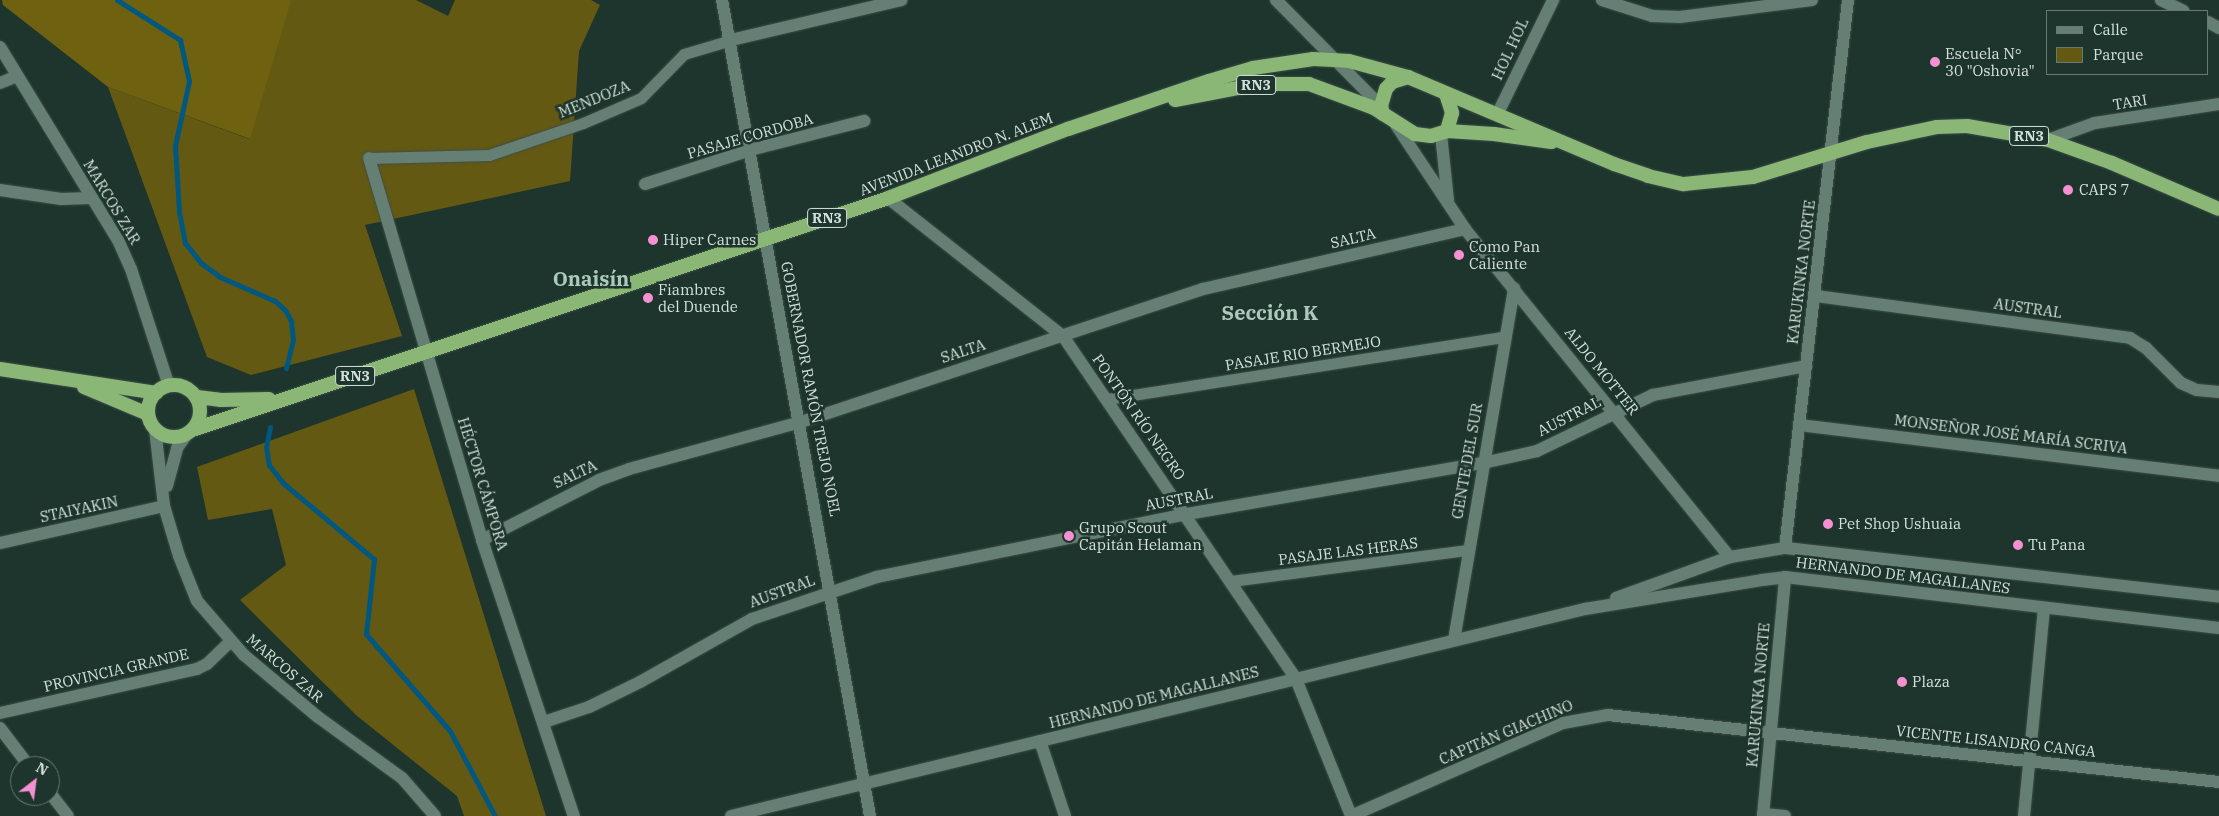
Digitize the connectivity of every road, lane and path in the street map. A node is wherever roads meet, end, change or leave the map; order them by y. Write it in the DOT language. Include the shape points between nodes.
graph roads {
  1 [pos="722,0"];
  2 [pos="901,0"];
  3 [pos="1276,0"];
  4 [pos="1553,0"];
  5 [pos="1602,0"];
  6 [pos="1812,0"];
  7 [pos="1848,0"];
  8 [pos="2161,0"];
  9 [pos="2182,10"];
  10 [pos="731,40"];
  11 [pos="0,47"];
  12 [pos="1336,59"];
  13 [pos="17,76"];
  14 [pos="1408,77"];
  15 [pos="0,83"];
  16 [pos="1446,94"];
  17 [pos="2219,104"];
  18 [pos="1125,110"];
  19 [pos="1382,110"];
  20 [pos="1498,112"];
  21 [pos="864,120"];
  22 [pos="1396,125"];
  23 [pos="1444,132"];
  24 [pos="2048,140"];
  25 [pos="1575,147"];
  26 [pos="750,150"];
  27 [pos="1831,155"];
  28 [pos="370,158"];
  29 [pos="646,184"];
  30 [pos="0,190"];
  31 [pos="91,198"];
  32 [pos="888,198"];
  33 [pos="1449,206"];
  34 [pos="2219,208"];
  35 [pos="1465,229"];
  36 [pos="766,238"];
  37 [pos="1514,288"];
  38 [pos="1816,296"];
  39 [pos="1062,336"];
  40 [pos="1504,337"];
  41 [pos="425,354"];
  42 [pos="1806,366"];
  43 [pos="0,369"];
  44 [pos="66,381"];
  45 [pos="169,386"];
  46 [pos="2219,392"];
  47 [pos="156,393"];
  48 [pos="197,397"];
  49 [pos="285,398"];
  50 [pos="1107,399"];
  51 [pos="1614,411"];
  52 [pos="148,414"];
  53 [pos="801,422"];
  54 [pos="1799,425"];
  55 [pos="155,429"];
  56 [pos="191,431"];
  57 [pos="1483,463"];
  58 [pos="2219,476"];
  59 [pos="164,506"];
  60 [pos="1187,514"];
  61 [pos="482,540"];
  62 [pos="0,542"];
  63 [pos="1785,548"];
  64 [pos="1468,550"];
  65 [pos="1730,557"];
  66 [pos="1785,578"];
  67 [pos="1231,581"];
  68 [pos="831,590"];
  69 [pos="2219,597"];
  70 [pos="2044,608"];
  71 [pos="1585,609"];
  72 [pos="2219,628"];
  73 [pos="1454,640"];
  74 [pos="230,642"];
  75 [pos="1296,679"];
  76 [pos="0,713"];
  77 [pos="544,722"];
  78 [pos="0,728"];
  79 [pos="1770,733"];
  80 [pos="1040,741"];
  81 [pos="21,756"];
  82 [pos="2030,761"];
  83 [pos="2219,782"];
  84 [pos="863,784"];
  85 [pos="60,806"];
  86 [pos="1763,815"];
  87 [pos="68,816"];
  88 [pos="435,816"];
  89 [pos="574,816"];
  90 [pos="731,816"];
  91 [pos="870,816"];
  92 [pos="1066,816"];
  93 [pos="1351,816"];
  94 [pos="1785,816"];
  95 [pos="2024,816"];
  1 -- 10 [label="street, GOBERNADOR RAMÓN TREJO NOEL"];
  2 -- 10 [label="street, MENDOZA"];
  3 -- 12 [label="street"];
  4 -- 20 [label="street, HOL HOL"];
  5 -- 6 [label="street" via="1652,16 1680,17"];
  7 -- 27 [label="street, KARUKINKA NORTE"];
  8 -- 9 [label="street"];
  10 -- 26 [label="street, GOBERNADOR RAMÓN TREJO NOEL"];
  10 -- 28 [label="street, MENDOZA" via="684,54 641,98 583,123 489,155"];
  11 -- 13 [label="street, MARCOS ZAR"];
  12 -- 14 [label="highway, AVENIDA LEANDRO N. ALEM / RN3"];
  12 -- 18 [label="highway, AVENIDA LEANDRO N. ALEM / RN3" via="1253,68"];
  12 -- 19 [label="street"];
  13 -- 15 [label="street"];
  13 -- 31 [label="street, MARCOS ZAR"];
  14 -- 16 [label="highway, AVENIDA LEANDRO N. ALEM / RN3"];
  14 -- 19 [label="highway" via="1392,82 1382,97"];
  16 -- 20 [label="highway, AVENIDA LEANDRO N. ALEM / RN3"];
  16 -- 23 [label="highway" via="1452,113"];
  17 -- 24 [label="street, TARI" via="2095,123"];
  18 -- 19 [label="highway, AVENIDA LEANDRO N. ALEM / RN3" via="1283,83 1308,84"];
  18 -- 32 [label="highway, AVENIDA LEANDRO N. ALEM / RN3"];
  19 -- 22 [label="highway, AVENIDA LEANDRO N. ALEM / RN3"];
  20 -- 25 [label="highway, AVENIDA LEANDRO N. ALEM / RN3"];
  21 -- 26 [label="street, PASAJE CORDOBA"];
  22 -- 23 [label="highway, AVENIDA LEANDRO N. ALEM / RN3" via="1423,136"];
  22 -- 33 [label="street, ALDO MOTTER"];
  23 -- 25 [label="highway, AVENIDA LEANDRO N. ALEM / RN3" via="1526,137"];
  23 -- 33 [label="street, ALDO MOTTER"];
  24 -- 27 [label="highway, AVENIDA LEANDRO N. ALEM / RN3" via="1967,126 1937,127 1867,142"];
  24 -- 34 [label="highway, AVENIDA LEANDRO N. ALEM / RN3"];
  25 -- 27 [label="highway, AVENIDA LEANDRO N. ALEM / RN3" via="1648,176 1684,184 1754,177"];
  26 -- 29 [label="street, PASAJE CORDOBA"];
  26 -- 36 [label="street, GOBERNADOR RAMÓN TREJO NOEL"];
  27 -- 38 [label="street, KARUKINKA NORTE"];
  28 -- 41 [label="street, HÉCTOR CÁMPORA"];
  30 -- 31 [label="street" via="61,199"];
  31 -- 45 [label="street, MARCOS ZAR" via="131,269"];
  32 -- 36 [label="highway, AVENIDA LEANDRO N. ALEM / RN3"];
  32 -- 39 [label="street, PONTÓN RÍO NEGRO"];
  33 -- 35 [label="street, ALDO MOTTER"];
  35 -- 37 [label="street, ALDO MOTTER"];
  35 -- 39 [label="street, SALTA" via="1203,289"];
  36 -- 41 [label="highway, AVENIDA LEANDRO N. ALEM / RN3"];
  36 -- 53 [label="street, GOBERNADOR RAMÓN TREJO NOEL"];
  37 -- 40 [label="street, GENTE DEL SUR"];
  37 -- 51 [label="street, ALDO MOTTER"];
  38 -- 42 [label="street, KARUKINKA NORTE"];
  38 -- 46 [label="street, AUSTRAL" via="2130,338 2146,348 2181,383 2197,390"];
  39 -- 50 [label="street, PONTÓN RÍO NEGRO"];
  39 -- 53 [label="street, SALTA"];
  40 -- 50 [label="street, PASAJE RIO BERMEJO"];
  40 -- 57 [label="street, GENTE DEL SUR"];
  41 -- 49 [label="highway, AVENIDA LEANDRO N. ALEM / RN3"];
  41 -- 61 [label="street, HÉCTOR CÁMPORA"];
  42 -- 51 [label="street, AUSTRAL" via="1653,394"];
  42 -- 54 [label="street, KARUKINKA NORTE"];
  43 -- 44 [label="highway"];
  44 -- 47 [label="highway" via="112,384"];
  44 -- 52 [label="highway"];
  45 -- 47 [label="highway"];
  45 -- 48 [label="highway, AVENIDA LEANDRO N. ALEM / RN3" via="184,387"];
  47 -- 52 [label="highway"];
  48 -- 49 [label="highway, AVENIDA LEANDRO N. ALEM / RN3" via="220,400"];
  48 -- 56 [label="highway" via="201,413"];
  49 -- 56 [label="highway, AVENIDA LEANDRO N. ALEM / RN3"];
  50 -- 60 [label="street, PONTÓN RÍO NEGRO"];
  51 -- 57 [label="street, AUSTRAL" via="1537,450"];
  51 -- 65 [label="street, ALDO MOTTER"];
  52 -- 55 [label="highway"];
  53 -- 61 [label="street, SALTA" via="600,480"];
  53 -- 68 [label="street, GOBERNADOR RAMÓN TREJO NOEL"];
  54 -- 58 [label="street, MONSEÑOR JOSÉ MARÍA SCRIVA"];
  54 -- 63 [label="street, KARUKINKA NORTE"];
  55 -- 56 [label="highway, AVENIDA LEANDRO N. ALEM / RN3" via="167,436"];
  55 -- 59 [label="street, MARCOS ZAR"];
  56 -- 59 [label="street, MARCOS ZAR" via="177,448 169,468"];
  57 -- 60 [label="street, AUSTRAL"];
  57 -- 64 [label="street, GENTE DEL SUR"];
  59 -- 62 [label="street, STAIYAKIN"];
  59 -- 74 [label="street, MARCOS ZAR" via="197,601"];
  60 -- 67 [label="street, PONTÓN RÍO NEGRO"];
  60 -- 68 [label="street, AUSTRAL" via="877,577"];
  61 -- 77 [label="street, HÉCTOR CÁMPORA"];
  63 -- 65 [label="street, HERNANDO DE MAGALLANES"];
  63 -- 69 [label="street, HERNANDO DE MAGALLANES"];
  64 -- 67 [label="street, PASAJE LAS HERAS"];
  64 -- 73 [label="street, GENTE DEL SUR"];
  65 -- 71 [label="street, HERNANDO DE MAGALLANES"];
  66 -- 70 [label="street, HERNANDO DE MAGALLANES"];
  66 -- 71 [label="street, HERNANDO DE MAGALLANES"];
  66 -- 79 [label="street, KARUKINKA NORTE"];
  67 -- 75 [label="street, PONTÓN RÍO NEGRO"];
  68 -- 77 [label="street, AUSTRAL" via="752,619 640,682 589,707"];
  68 -- 84 [label="street, GOBERNADOR RAMÓN TREJO NOEL"];
  70 -- 72 [label="street, HERNANDO DE MAGALLANES"];
  70 -- 82 [label="street"];
  71 -- 73 [label="street, HERNANDO DE MAGALLANES"];
  73 -- 75 [label="street, HERNANDO DE MAGALLANES"];
  74 -- 76 [label="street, PROVINCIA GRANDE" via="197,669"];
  74 -- 88 [label="street, MARCOS ZAR" via="318,717 402,778"];
  75 -- 80 [label="street, HERNANDO DE MAGALLANES"];
  75 -- 93 [label="street, PONTÓN RÍO NEGRO"];
  77 -- 89 [label="street, HÉCTOR CÁMPORA"];
  78 -- 81 [label="street"];
  79 -- 82 [label="street, VICENTE LISANDRO CANGA"];
  79 -- 86 [label="street, KARUKINKA NORTE"];
  79 -- 93 [label="street, CAPITÁN GIACHINO" via="1608,715 1584,717"];
  80 -- 84 [label="street, HERNANDO DE MAGALLANES"];
  80 -- 92 [label="street"];
  82 -- 83 [label="street, VICENTE LISANDRO CANGA"];
  82 -- 95 [label="street"];
  84 -- 90 [label="street, HERNANDO DE MAGALLANES"];
  84 -- 91 [label="street, GOBERNADOR RAMÓN TREJO NOEL"];
  85 -- 87 [label="street"];
  86 -- 94 [label="street"];
}
